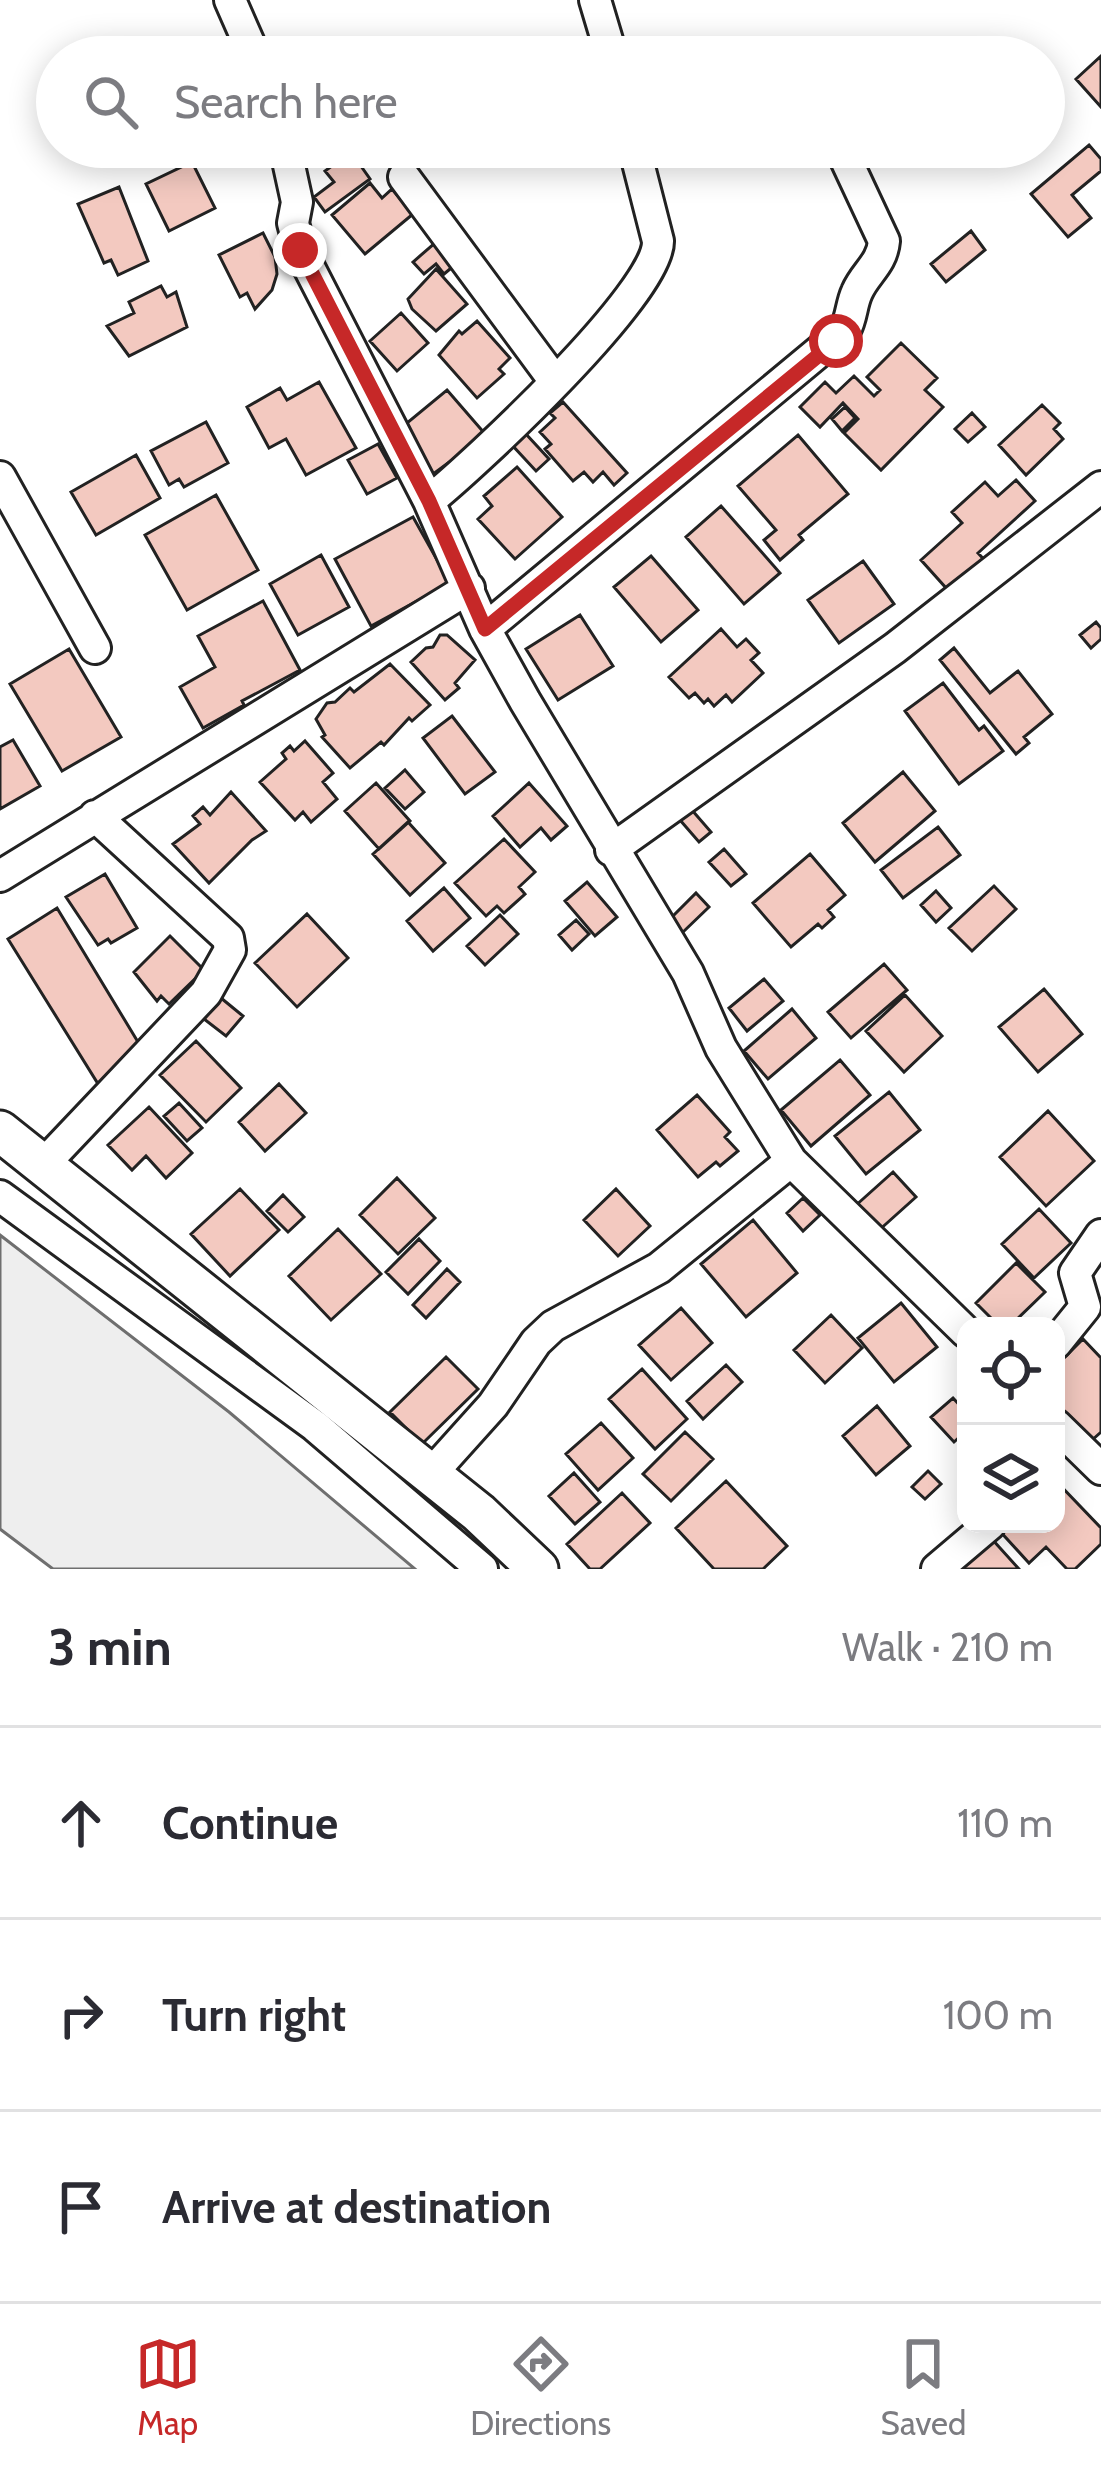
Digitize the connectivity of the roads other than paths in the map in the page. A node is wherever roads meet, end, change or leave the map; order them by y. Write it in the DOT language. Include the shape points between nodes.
graph roads {
  1 [pos="230,0"];
  2 [pos="596,0"];
  3 [pos="246,36"];
  4 [pos="605,36"];
  5 [pos="290,168"];
  6 [pos="639,168"];
  7 [pos="850,168"];
  8 [pos="404,177"];
  9 [pos="554,380"];
  10 [pos="0,477"];
  11 [pos="1101,487"];
  12 [pos="429,501"];
  13 [pos="469,588"];
  14 [pos="485,629"];
  15 [pos="95,648"];
  16 [pos="95,816"];
  17 [pos="611,850"];
  18 [pos="0,876"];
  19 [pos="0,1131"];
  20 [pos="791,1161"];
  21 [pos="44,1165"];
  22 [pos="0,1196"];
  23 [pos="1101,1235"];
  24 [pos="957,1323"];
  25 [pos="1065,1332"];
  26 [pos="430,1474"];
  27 [pos="979,1533"];
  28 [pos="482,1569"];
  29 [pos="538,1569"];
  30 [pos="937,1569"];
  1 -- 3 [label="street"];
  2 -- 4 [label="street"];
  5 -- 12 [label="street" via="300,250"];
  6 -- 9 [label="street" via="658,253 622,310"];
  7 -- 14 [label="street" via="884,242 845,330"];
  8 -- 9 [label="street"];
  9 -- 12 [label="street"];
  10 -- 15 [label="street"];
  11 -- 17 [label="street" via="895,648"];
  12 -- 13 [label="street"];
  13 -- 14 [label="street"];
  13 -- 16 [label="street"];
  14 -- 17 [label="street"];
  16 -- 18 [label="street"];
  16 -- 21 [label="street" via="228,938 230,950 206,993"];
  17 -- 20 [label="street"];
  19 -- 21 [label="main road"];
  20 -- 24 [label="street"];
  20 -- 26 [label="street" via="659,1268 553,1326"];
  21 -- 26 [label="main road"];
  22 -- 28 [label="street" via="315,1426"];
  23 -- 25 [label="street" via="1075,1273 1085,1307"];
  26 -- 29 [label="main road"];
  27 -- 30 [label="street"];
}
